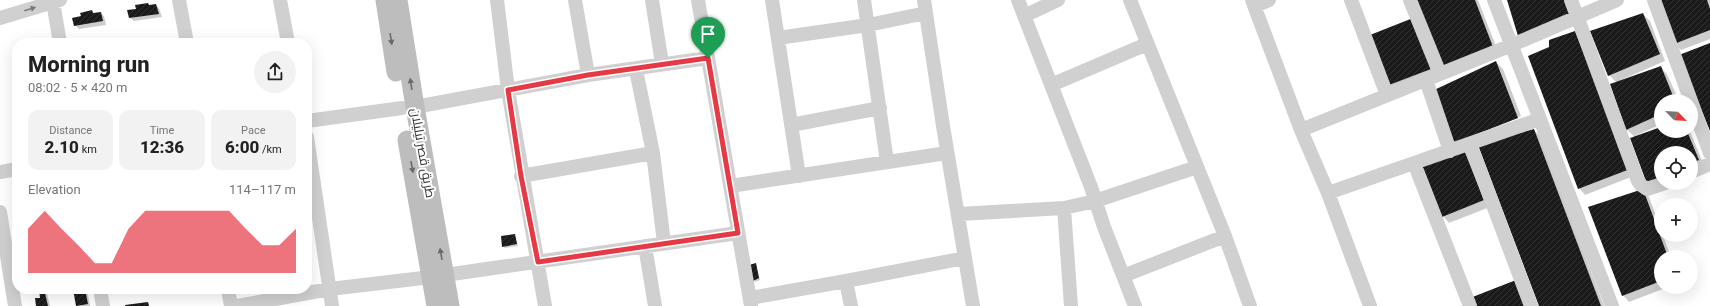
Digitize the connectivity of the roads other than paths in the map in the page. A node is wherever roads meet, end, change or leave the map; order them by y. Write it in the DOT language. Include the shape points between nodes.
graph roads {
  1 [pos="179,0"];
  2 [pos="280,0"];
  3 [pos="385,0"];
  4 [pos="398,0"];
  5 [pos="497,0"];
  6 [pos="575,0"];
  7 [pos="652,0"];
  8 [pos="698,0"];
  9 [pos="772,0"];
  10 [pos="864,0"];
  11 [pos="1018,0"];
  12 [pos="1058,0"];
  13 [pos="1130,0"];
  14 [pos="1269,0"];
  15 [pos="1351,0"];
  16 [pos="1410,0"];
  17 [pos="1494,0"];
  18 [pos="1571,0"];
  19 [pos="1616,0"];
  20 [pos="1654,0"];
  21 [pos="56,1"];
  22 [pos="1254,3"];
  23 [pos="925,7"];
  24 [pos="1024,16"];
  25 [pos="1578,17"];
  26 [pos="0,18"];
  27 [pos="868,25"];
  28 [pos="60,38"];
  29 [pos="186,38"];
  30 [pos="287,38"];
  31 [pos="778,38"];
  32 [pos="1147,44"];
  33 [pos="1512,45"];
  34 [pos="708,58"];
  35 [pos="662,64"];
  36 [pos="636,70"];
  37 [pos="1440,74"];
  38 [pos="588,75"];
  39 [pos="1426,80"];
  40 [pos="1051,85"];
  41 [pos="508,90"];
  42 [pos="1688,94"];
  43 [pos="1387,95"];
  44 [pos="408,108"];
  45 [pos="880,108"];
  46 [pos="1540,119"];
  47 [pos="1698,120"];
  48 [pos="312,121"];
  49 [pos="791,125"];
  50 [pos="1301,130"];
  51 [pos="1470,144"];
  52 [pos="1450,151"];
  53 [pos="653,153"];
  54 [pos="947,153"];
  55 [pos="1710,153"];
  56 [pos="887,162"];
  57 [pos="1414,163"];
  58 [pos="1710,164"];
  59 [pos="1197,167"];
  60 [pos="12,169"];
  61 [pos="1698,169"];
  62 [pos="312,171"];
  63 [pos="0,172"];
  64 [pos="521,176"];
  65 [pos="800,176"];
  66 [pos="730,186"];
  67 [pos="1654,187"];
  68 [pos="1328,193"];
  69 [pos="1095,201"];
  70 [pos="1064,208"];
  71 [pos="0,212"];
  72 [pos="959,214"];
  73 [pos="738,233"];
  74 [pos="1225,236"];
  75 [pos="664,243"];
  76 [pos="646,246"];
  77 [pos="965,258"];
  78 [pos="538,262"];
  79 [pos="438,276"];
  80 [pos="1123,276"];
  81 [pos="846,281"];
  82 [pos="12,282"];
  83 [pos="330,289"];
  84 [pos="312,292"];
  85 [pos="14,294"];
  86 [pos="101,294"];
  87 [pos="229,294"];
  88 [pos="303,294"];
  89 [pos="751,302"];
  90 [pos="16,306"];
  91 [pos="103,306"];
  92 [pos="231,306"];
  93 [pos="237,306"];
  94 [pos="332,306"];
  95 [pos="436,306"];
  96 [pos="450,306"];
  97 [pos="545,306"];
  98 [pos="655,306"];
  99 [pos="851,306"];
  100 [pos="973,306"];
  101 [pos="1071,306"];
  102 [pos="1135,306"];
  103 [pos="1250,306"];
  104 [pos="1370,306"];
  105 [pos="1470,306"];
  106 [pos="1531,306"];
  107 [pos="1612,306"];
  1 -- 29 [label="street"];
  2 -- 30 [label="street"];
  3 -- 44 [label="main road, طريق قصر تيليلان, one-way"];
  44 -- 4 [label="main road, طريق قصر تيليلان, one-way"];
  5 -- 41 [label="street"];
  6 -- 38 [label="street"];
  7 -- 35 [label="street"];
  8 -- 34 [label="street"];
  9 -- 31 [label="street"];
  10 -- 27 [label="street"];
  11 -- 24 [label="street"];
  12 -- 24 [label="street"];
  13 -- 32 [label="street"];
  14 -- 22 [label="street"];
  15 -- 43 [label="street"];
  16 -- 37 [label="street"];
  17 -- 33 [label="street"];
  18 -- 25 [label="street"];
  19 -- 25 [label="street"];
  20 -- 42 [label="street"];
  26 -- 21 [label="street, one-way"];
  21 -- 28 [label="street"];
  22 -- 50 [label="street"];
  23 -- 27 [label="street"];
  23 -- 54 [label="street"];
  24 -- 40 [label="street"];
  25 -- 33 [label="street"];
  25 -- 67 [label="street" via="1638,181 1647,189"];
  27 -- 31 [label="street"];
  27 -- 45 [label="street"];
  31 -- 49 [label="street"];
  32 -- 40 [label="street"];
  32 -- 59 [label="street"];
  33 -- 37 [label="street"];
  33 -- 46 [label="street"];
  34 -- 35 [label="street"];
  34 -- 66 [label="street"];
  35 -- 36 [label="street"];
  36 -- 38 [label="street"];
  36 -- 53 [label="street"];
  37 -- 39 [label="street"];
  38 -- 41 [label="street"];
  39 -- 43 [label="street"];
  39 -- 52 [label="street"];
  40 -- 69 [label="street"];
  41 -- 44 [label="street"];
  41 -- 64 [label="street"];
  43 -- 50 [label="street"];
  44 -- 48 [label="street"];
  44 -- 79 [label="main road, طريق قصر تيليلان"];
  45 -- 49 [label="street"];
  45 -- 56 [label="street"];
  46 -- 51 [label="street"];
  46 -- 107 [label="street"];
  47 -- 55 [label="street"];
  49 -- 65 [label="street"];
  50 -- 68 [label="street"];
  51 -- 52 [label="street"];
  51 -- 106 [label="street"];
  52 -- 57 [label="street"];
  53 -- 64 [label="street"];
  53 -- 75 [label="street"];
  54 -- 56 [label="street"];
  54 -- 72 [label="street"];
  56 -- 65 [label="street"];
  57 -- 68 [label="street"];
  57 -- 105 [label="street"];
  58 -- 61 [label="street"];
  59 -- 69 [label="street"];
  59 -- 74 [label="street"];
  60 -- 63 [label="street"];
  62 -- 83 [label="street"];
  64 -- 78 [label="street"];
  65 -- 66 [label="street"];
  66 -- 73 [label="street"];
  68 -- 104 [label="street"];
  69 -- 70 [label="street"];
  69 -- 80 [label="street"];
  70 -- 72 [label="street"];
  70 -- 101 [label="street"];
  71 -- 82 [label="street"];
  72 -- 77 [label="street"];
  73 -- 75 [label="street"];
  73 -- 89 [label="street"];
  74 -- 80 [label="street"];
  74 -- 103 [label="street"];
  75 -- 76 [label="street"];
  76 -- 78 [label="street"];
  76 -- 98 [label="street"];
  77 -- 81 [label="street"];
  77 -- 100 [label="street"];
  78 -- 79 [label="street"];
  78 -- 97 [label="street"];
  79 -- 83 [label="street"];
  79 -- 95 [label="main road, طريق قصر تيليلان"];
  79 -- 96 [label="main road, طريق قصر تيليلان"];
  80 -- 102 [label="street"];
  81 -- 89 [label="street"];
  81 -- 99 [label="street"];
  83 -- 84 [label="street"];
  83 -- 94 [label="street"];
  85 -- 90 [label="street"];
  86 -- 91 [label="street"];
  87 -- 92 [label="street"];
  88 -- 93 [label="street"];
}
